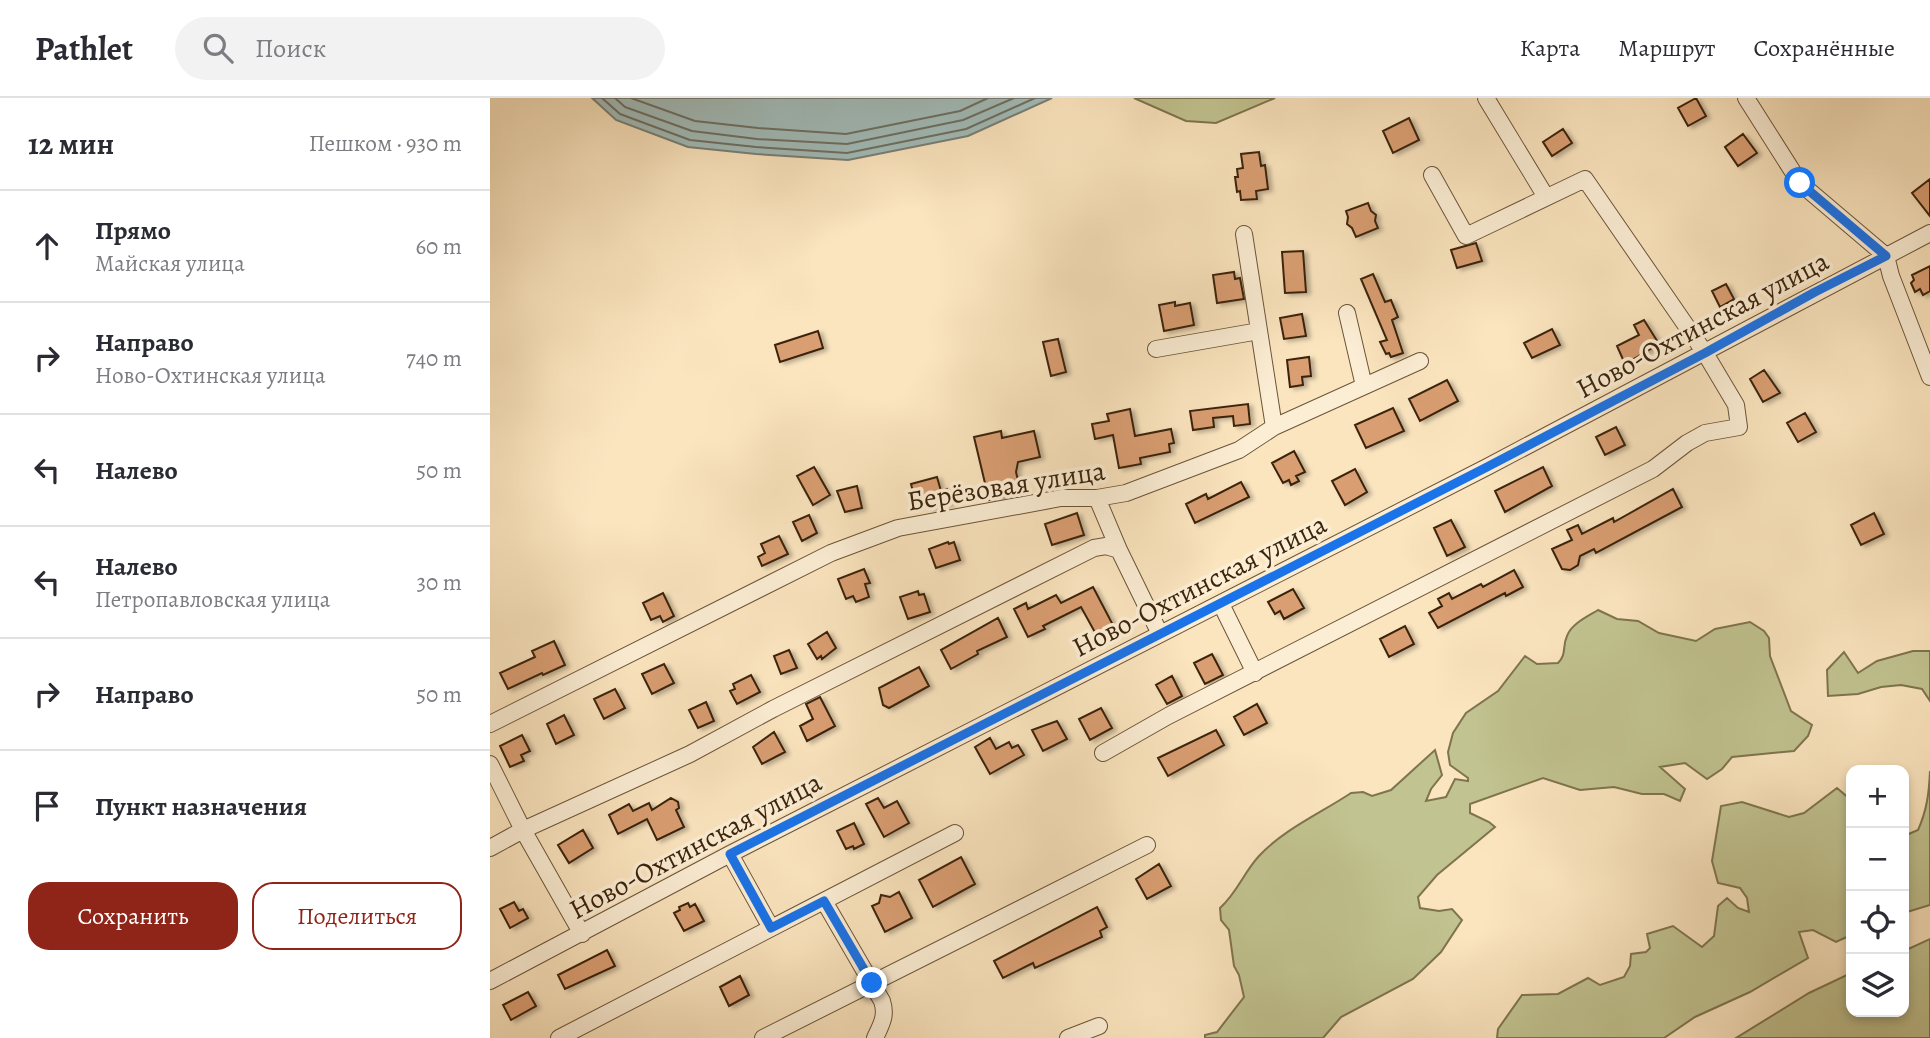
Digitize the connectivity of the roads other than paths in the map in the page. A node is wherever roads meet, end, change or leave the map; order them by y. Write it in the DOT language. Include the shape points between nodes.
graph roads {
  1 [pos="1486,98"];
  2 [pos="1746,98"];
  3 [pos="1432,175"];
  4 [pos="1546,197"];
  5 [pos="1930,233"];
  6 [pos="1244,234"];
  7 [pos="1886,256"];
  8 [pos="1347,313"];
  9 [pos="1259,331"];
  10 [pos="1156,349"];
  11 [pos="1705,353"];
  12 [pos="1420,361"];
  13 [pos="1930,377"];
  14 [pos="1364,386"];
  15 [pos="1274,427"];
  16 [pos="1097,498"];
  17 [pos="1119,550"];
  18 [pos="1222,604"];
  19 [pos="1160,634"];
  20 [pos="1255,673"];
  21 [pos="490,724"];
  22 [pos="1102,753"];
  23 [pos="490,764"];
  24 [pos="523,830"];
  25 [pos="955,833"];
  26 [pos="1147,845"];
  27 [pos="490,848"];
  28 [pos="730,854"];
  29 [pos="824,901"];
  30 [pos="771,928"];
  31 [pos="582,934"];
  32 [pos="490,981"];
  33 [pos="872,983"];
  34 [pos="1099,1026"];
  35 [pos="559,1038"];
  36 [pos="763,1038"];
  37 [pos="875,1038"];
  38 [pos="1068,1038"];
  1 -- 4 [label="street"];
  2 -- 7 [label="street" via="1800,183"];
  3 -- 4 [label="street" via="1465,236"];
  4 -- 11 [label="street" via="1585,179"];
  5 -- 7 [label="street, Ново-Охтинская улица"];
  6 -- 9 [label="street"];
  7 -- 11 [label="street, Ново-Охтинская улица"];
  7 -- 13 [label="street"];
  8 -- 14 [label="street"];
  9 -- 10 [label="street"];
  9 -- 15 [label="street"];
  11 -- 18 [label="street, Ново-Охтинская улица"];
  11 -- 20 [label="street" via="1737,405 1739,426 1705,433 1653,469"];
  12 -- 14 [label="street, Берёзовая улица"];
  14 -- 15 [label="street, Берёзовая улица"];
  15 -- 16 [label="street, Берёзовая улица" via="1211,463 1126,493"];
  16 -- 17 [label="street"];
  16 -- 21 [label="street, Берёзовая улица" via="1061,498 898,528 831,553"];
  17 -- 19 [label="street"];
  17 -- 24 [label="street" via="1094,548 690,754"];
  18 -- 19 [label="street, Ново-Охтинская улица"];
  18 -- 20 [label="street"];
  19 -- 28 [label="street, Ново-Охтинская улица"];
  20 -- 22 [label="street"];
  23 -- 24 [label="street"];
  24 -- 27 [label="street"];
  24 -- 31 [label="street"];
  25 -- 29 [label="street"];
  26 -- 33 [label="street"];
  28 -- 30 [label="street"];
  28 -- 31 [label="street, Ново-Охтинская улица"];
  29 -- 30 [label="street"];
  29 -- 33 [label="street"];
  30 -- 35 [label="street"];
  31 -- 32 [label="street, Ново-Охтинская улица"];
  33 -- 36 [label="street"];
  33 -- 37 [label="street" via="885,1010"];
  34 -- 38 [label="street"];
}
